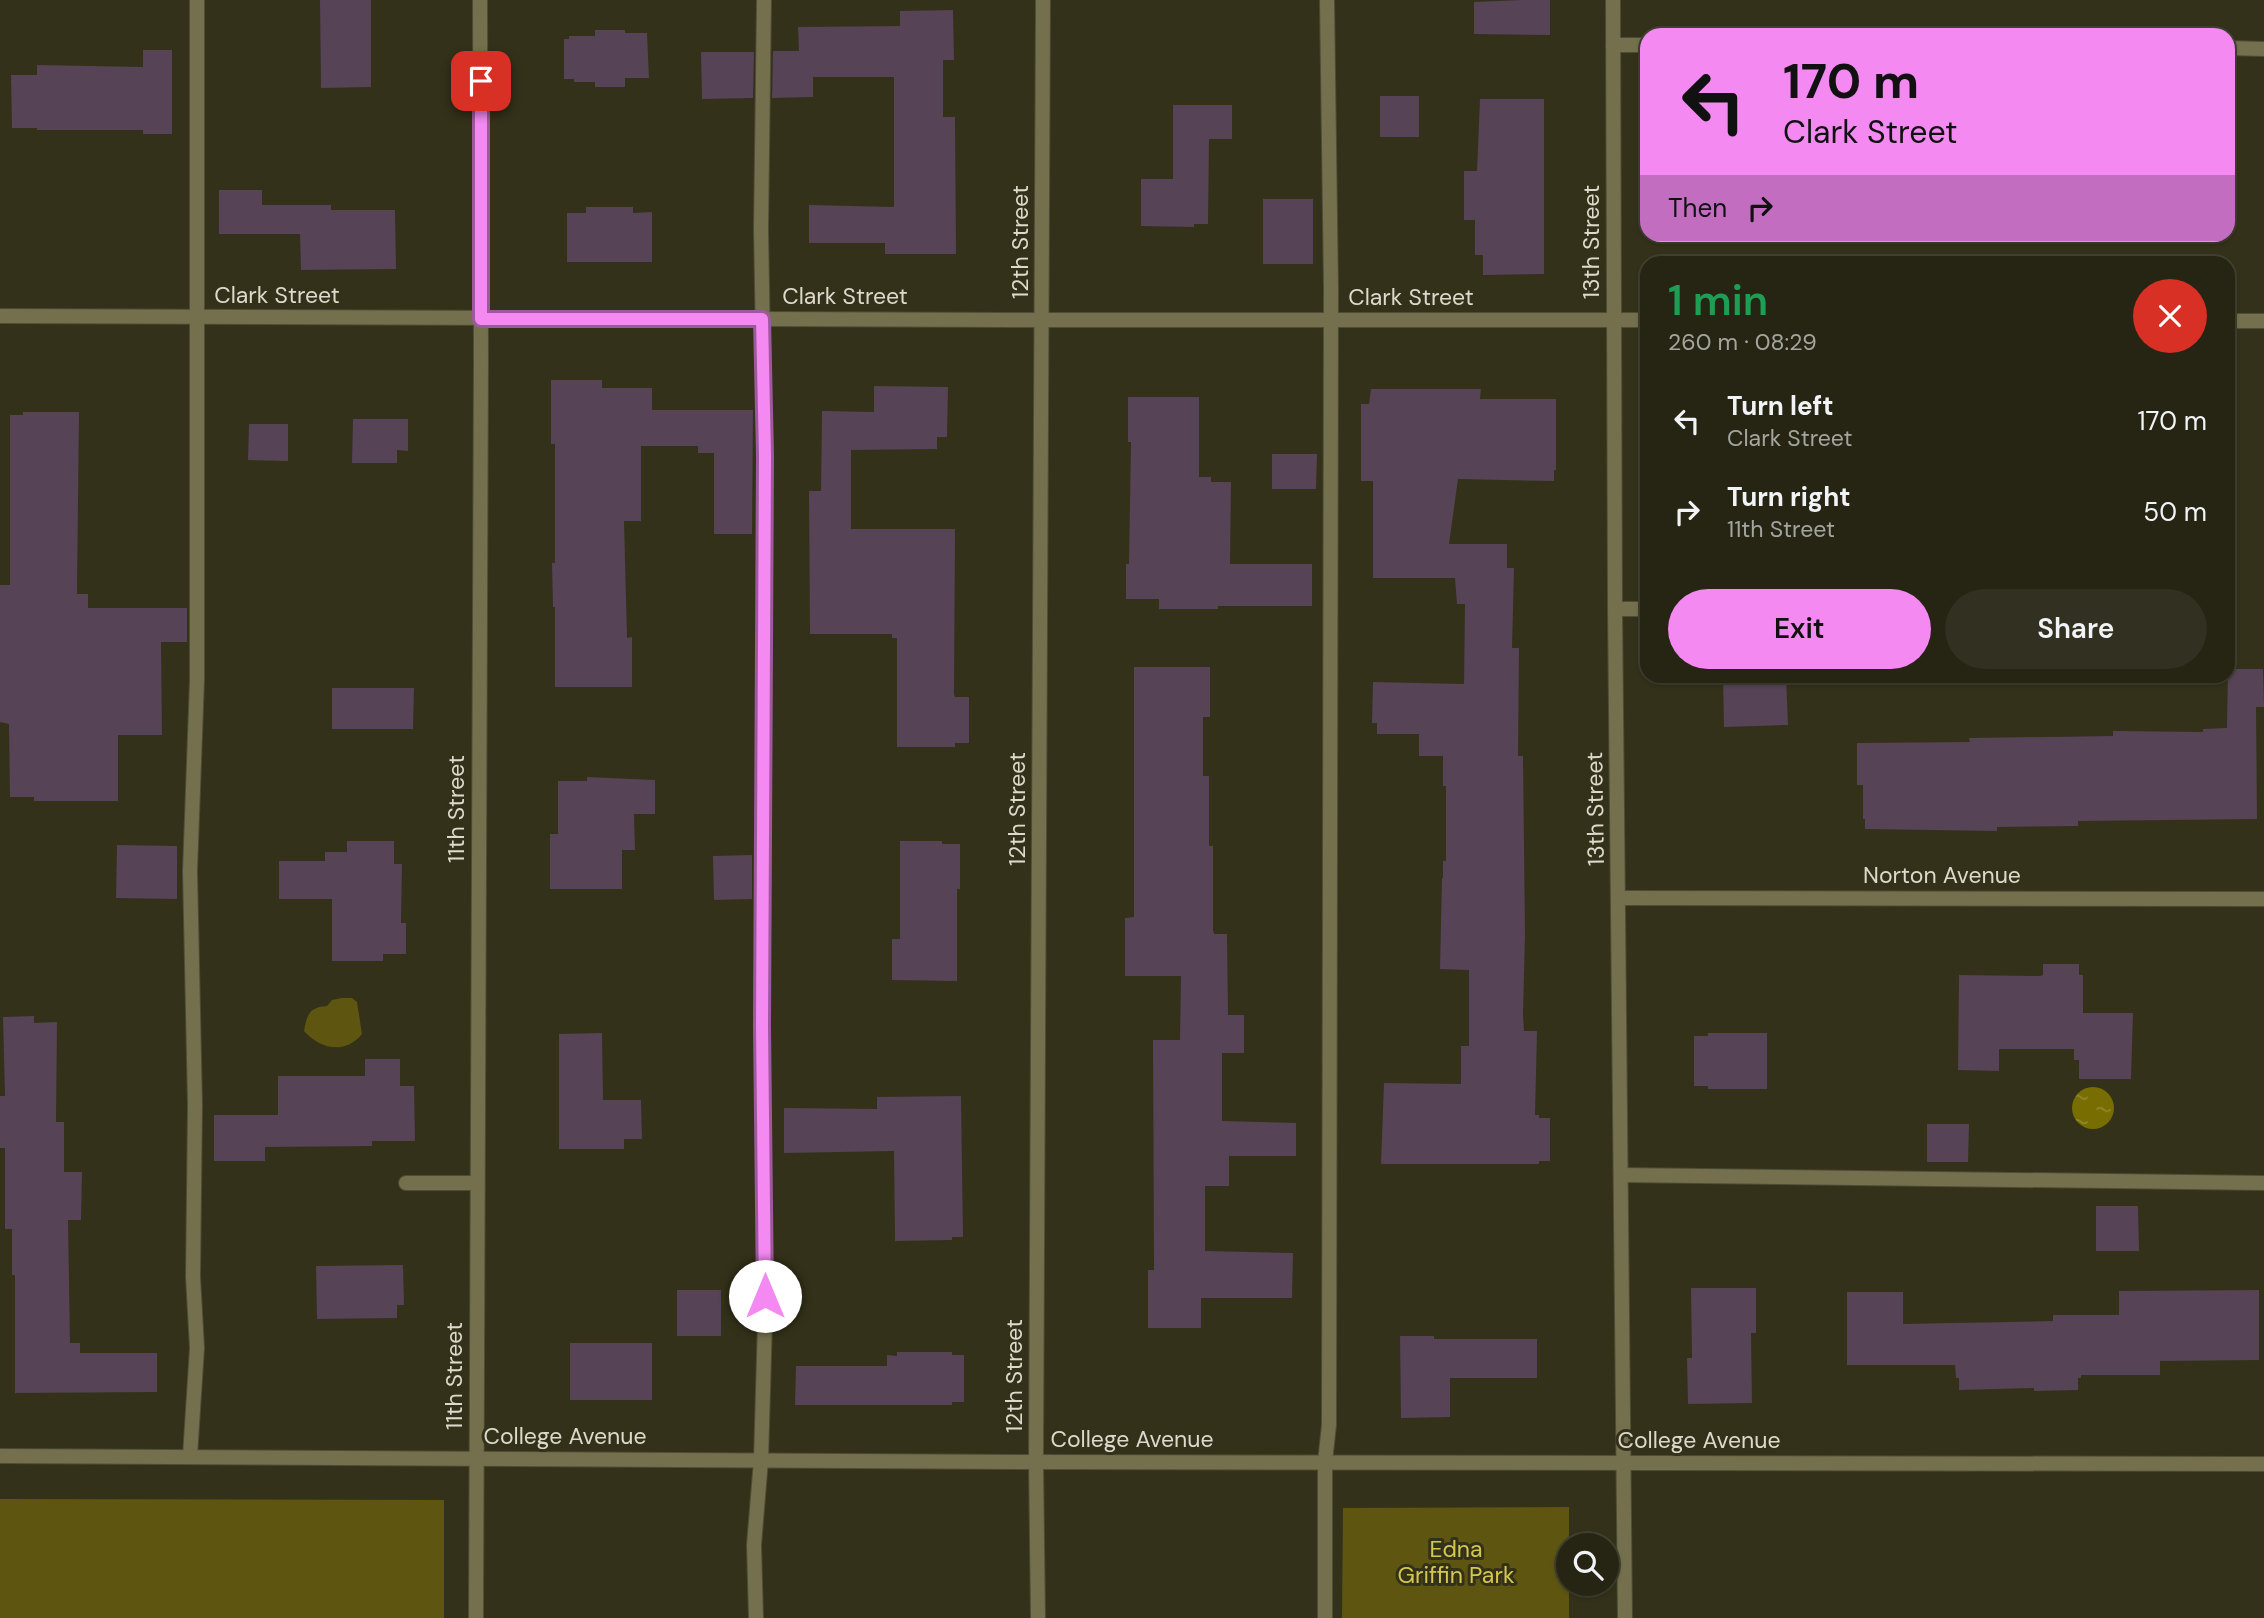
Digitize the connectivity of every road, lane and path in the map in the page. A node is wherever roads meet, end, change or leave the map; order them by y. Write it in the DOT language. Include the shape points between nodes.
graph roads {
  1 [pos="197,0"];
  2 [pos="480,0"];
  3 [pos="764,0"];
  4 [pos="1043,0"];
  5 [pos="1327,0"];
  6 [pos="1614,0"];
  7 [pos="1614,45"];
  8 [pos="1640,45"];
  9 [pos="2235,48"];
  10 [pos="2264,48"];
  11 [pos="0,316"];
  12 [pos="197,317"];
  13 [pos="481,319"];
  14 [pos="762,319"];
  15 [pos="1043,320"];
  16 [pos="1331,320"];
  17 [pos="1614,320"];
  18 [pos="1640,320"];
  19 [pos="2235,321"];
  20 [pos="2264,321"];
  21 [pos="1615,609"];
  22 [pos="1640,609"];
  23 [pos="1619,898"];
  24 [pos="2264,899"];
  25 [pos="1621,1175"];
  26 [pos="406,1183"];
  27 [pos="478,1183"];
  28 [pos="2264,1184"];
  29 [pos="0,1455"];
  30 [pos="190,1456"];
  31 [pos="476,1458"];
  32 [pos="761,1460"];
  33 [pos="1036,1462"];
  34 [pos="1325,1462"];
  35 [pos="1624,1462"];
  36 [pos="2264,1465"];
  37 [pos="476,1618"];
  38 [pos="756,1618"];
  39 [pos="1038,1618"];
  40 [pos="1325,1618"];
  41 [pos="1625,1618"];
  1 -- 12 [label="street"];
  2 -- 13 [label="street, 11th Street"];
  3 -- 14 [label="street"];
  4 -- 15 [label="street, 12th Street"];
  5 -- 16 [label="street"];
  6 -- 7 [label="street, 13th Street"];
  7 -- 8 [label="street"];
  7 -- 17 [label="street, 13th Street"];
  9 -- 10 [label="street"];
  11 -- 12 [label="street, Clark Street"];
  12 -- 13 [label="street, Clark Street"];
  12 -- 30 [label="street" via="197,680 190,871 197,1348"];
  13 -- 14 [label="street, Clark Street"];
  13 -- 27 [label="street, 11th Street"];
  14 -- 15 [label="street, Clark Street"];
  14 -- 32 [label="street" via="765,1321"];
  15 -- 16 [label="street, Clark Street"];
  15 -- 33 [label="street, 12th Street"];
  16 -- 17 [label="street, Clark Street"];
  16 -- 34 [label="street" via="1331,1172"];
  17 -- 18 [label="street, Clark Street"];
  17 -- 21 [label="street, 13th Street"];
  19 -- 20 [label="street"];
  21 -- 22 [label="street"];
  21 -- 23 [label="street, 13th Street"];
  23 -- 24 [label="street, Norton Avenue"];
  23 -- 25 [label="street, 13th Street"];
  25 -- 28 [label="street"];
  25 -- 35 [label="street, 13th Street"];
  26 -- 27 [label="street"];
  27 -- 31 [label="street, 11th Street"];
  29 -- 30 [label="street, College Avenue"];
  30 -- 31 [label="street, College Avenue"];
  31 -- 32 [label="street, College Avenue"];
  31 -- 37 [label="street, 11th Street"];
  32 -- 33 [label="street, College Avenue"];
  32 -- 38 [label="street" via="754,1545"];
  33 -- 34 [label="street, College Avenue"];
  33 -- 39 [label="street, 12th Street"];
  34 -- 35 [label="street, College Avenue"];
  34 -- 40 [label="street"];
  35 -- 36 [label="street, College Avenue"];
  35 -- 41 [label="street, 13th Street"];
}
